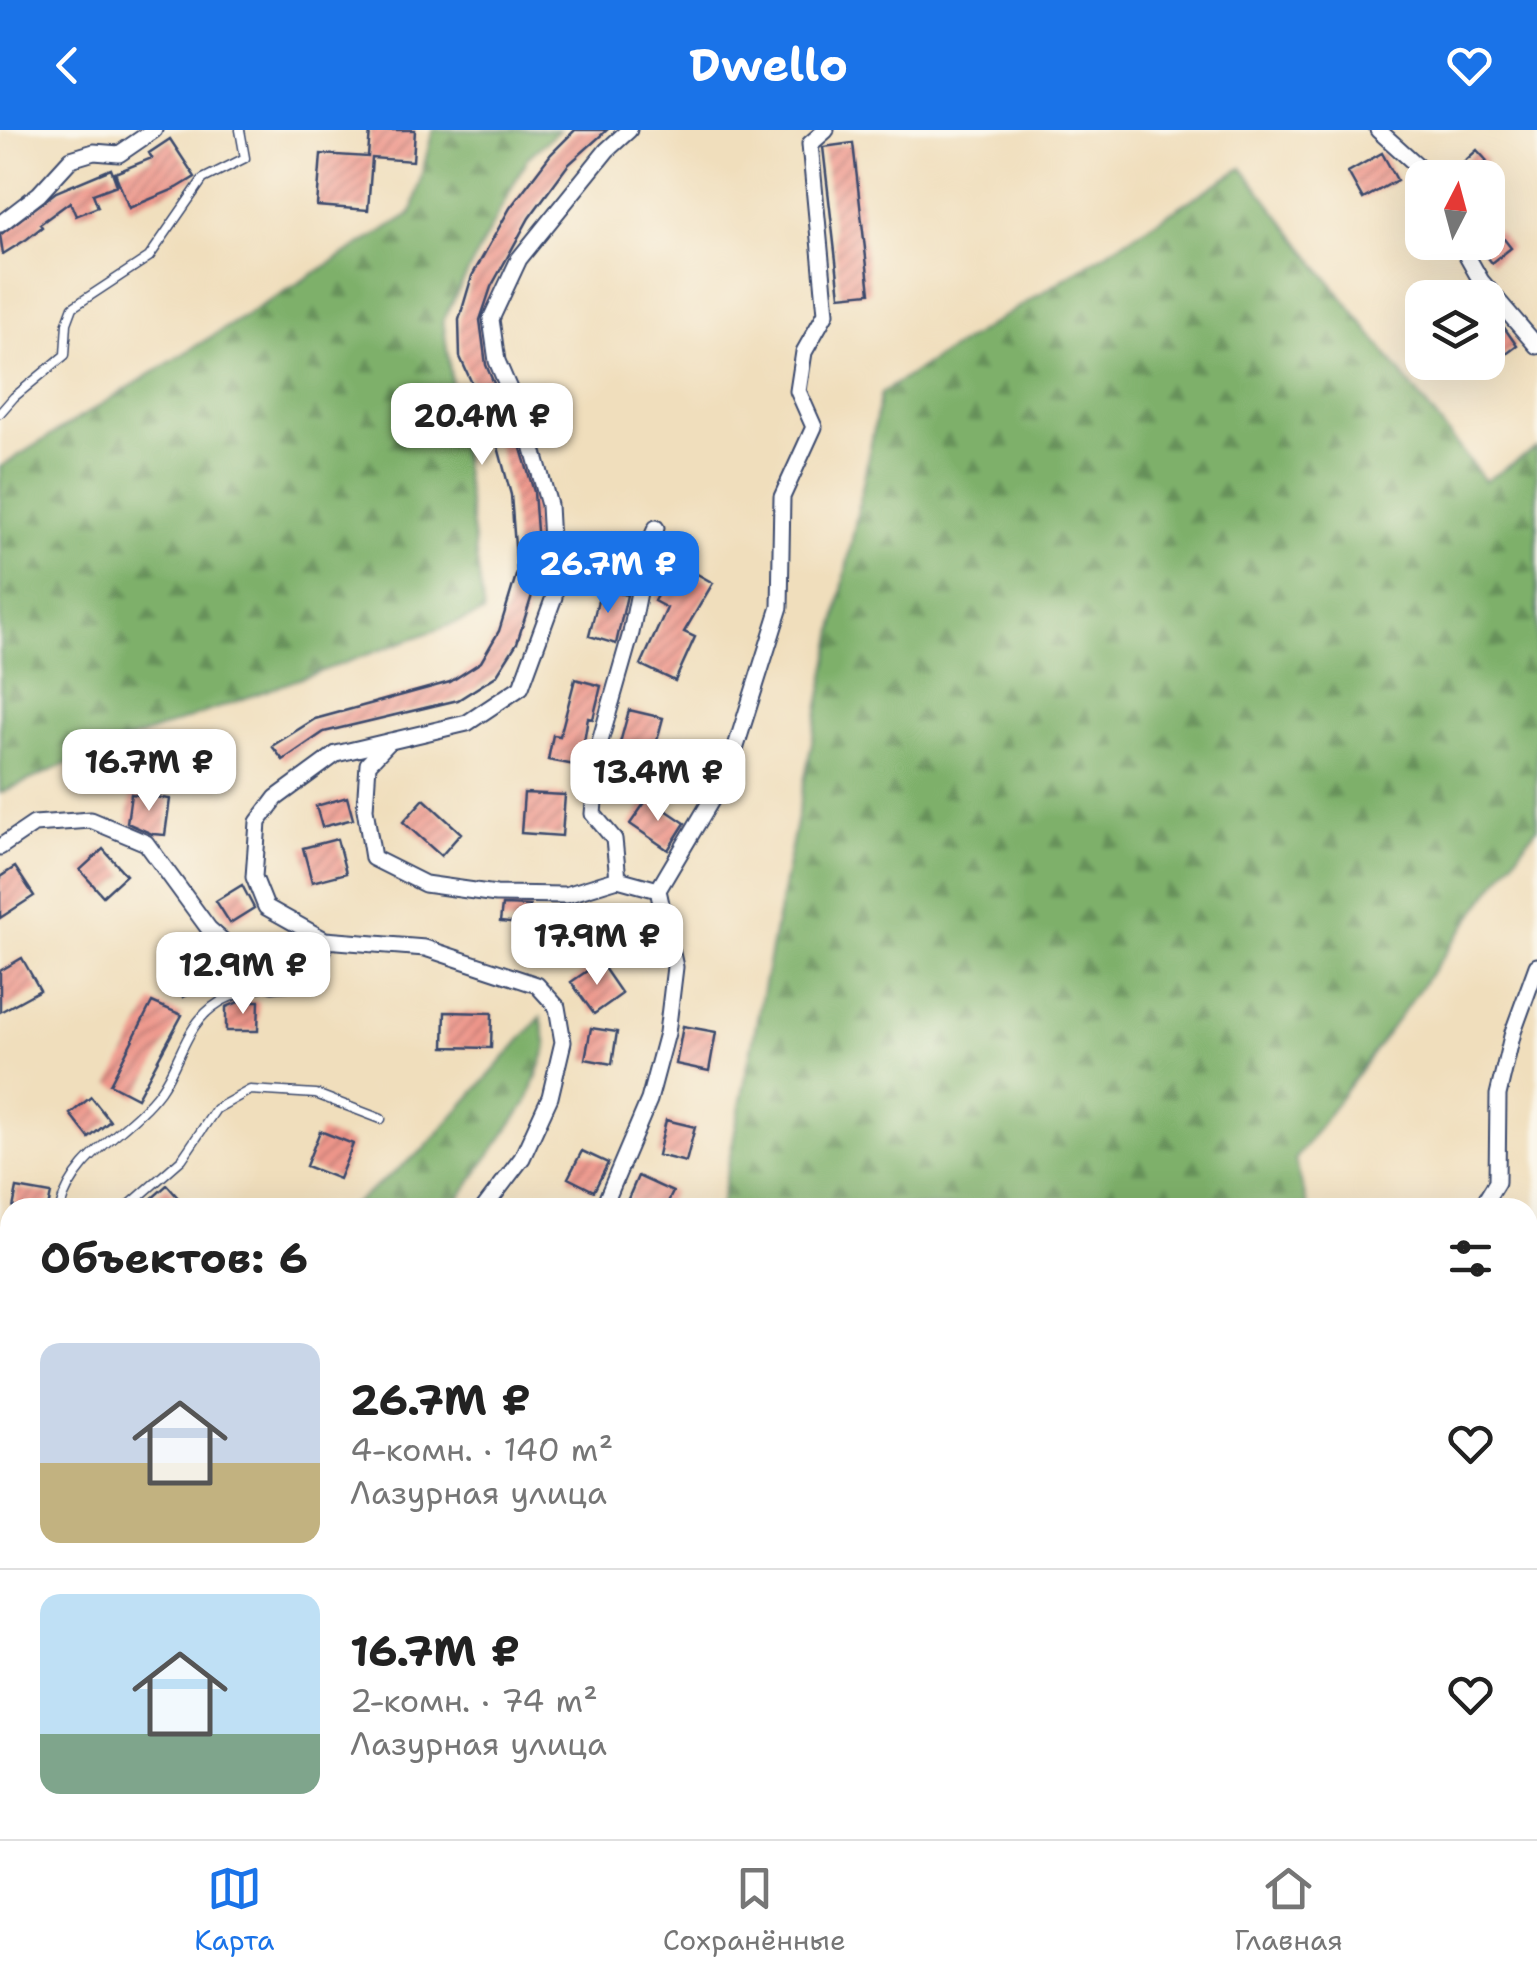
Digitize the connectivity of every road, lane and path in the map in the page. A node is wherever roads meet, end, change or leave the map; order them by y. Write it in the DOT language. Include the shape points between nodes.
graph roads {
  1 [pos="154,130"];
  2 [pos="240,130"];
  3 [pos="629,130"];
  4 [pos="826,130"];
  5 [pos="1378,130"];
  6 [pos="1411,160"];
  7 [pos="0,224"];
  8 [pos="1469,260"];
  9 [pos="1537,346"];
  10 [pos="0,413"];
  11 [pos="656,528"];
  12 [pos="390,741"];
  13 [pos="0,846"];
  14 [pos="618,879"];
  15 [pos="658,890"];
  16 [pos="325,940"];
  17 [pos="1537,966"];
  18 [pos="272,984"];
  19 [pos="381,1120"];
  20 [pos="62,1198"];
  21 [pos="138,1198"];
  22 [pos="492,1198"];
  23 [pos="607,1198"];
  24 [pos="1487,1198"];
  1 -- 7 [label="street" via="118,154 71,159"];
  2 -- 10 [label="lane" via="245,158 202,180 149,257 73,306 65,355"];
  3 -- 12 [label="street" via="519,259 491,320 497,361 549,505 554,597 521,687 467,723"];
  4 -- 15 [label="street" via="810,144 826,313 804,352 798,391 814,426 782,497 780,607 728,772"];
  5 -- 6 [label="street"];
  8 -- 9 [label="street"];
  11 -- 14 [label="street" via="598,745 593,814 614,839"];
  12 -- 14 [label="street" via="368,764 365,810 374,858 425,884 496,894 566,895"];
  12 -- 16 [label="street" via="336,754 276,798 258,822 254,877 266,907"];
  13 -- 18 [label="street" via="34,824 91,820 146,843 209,929"];
  14 -- 15 [label="street"];
  15 -- 23 [label="street" via="675,967 668,1033 649,1100"];
  16 -- 18 [label="street" via="307,981"];
  16 -- 22 [label="street" via="425,948 537,985 557,1007 563,1042 550,1098 522,1158"];
  17 -- 24 [label="street" via="1498,1095 1497,1182"];
  18 -- 20 [label="lane" via="220,1001 190,1028 156,1096 94,1151"];
  19 -- 21 [label="lane" via="316,1094 250,1090 216,1109 182,1160"];
}
